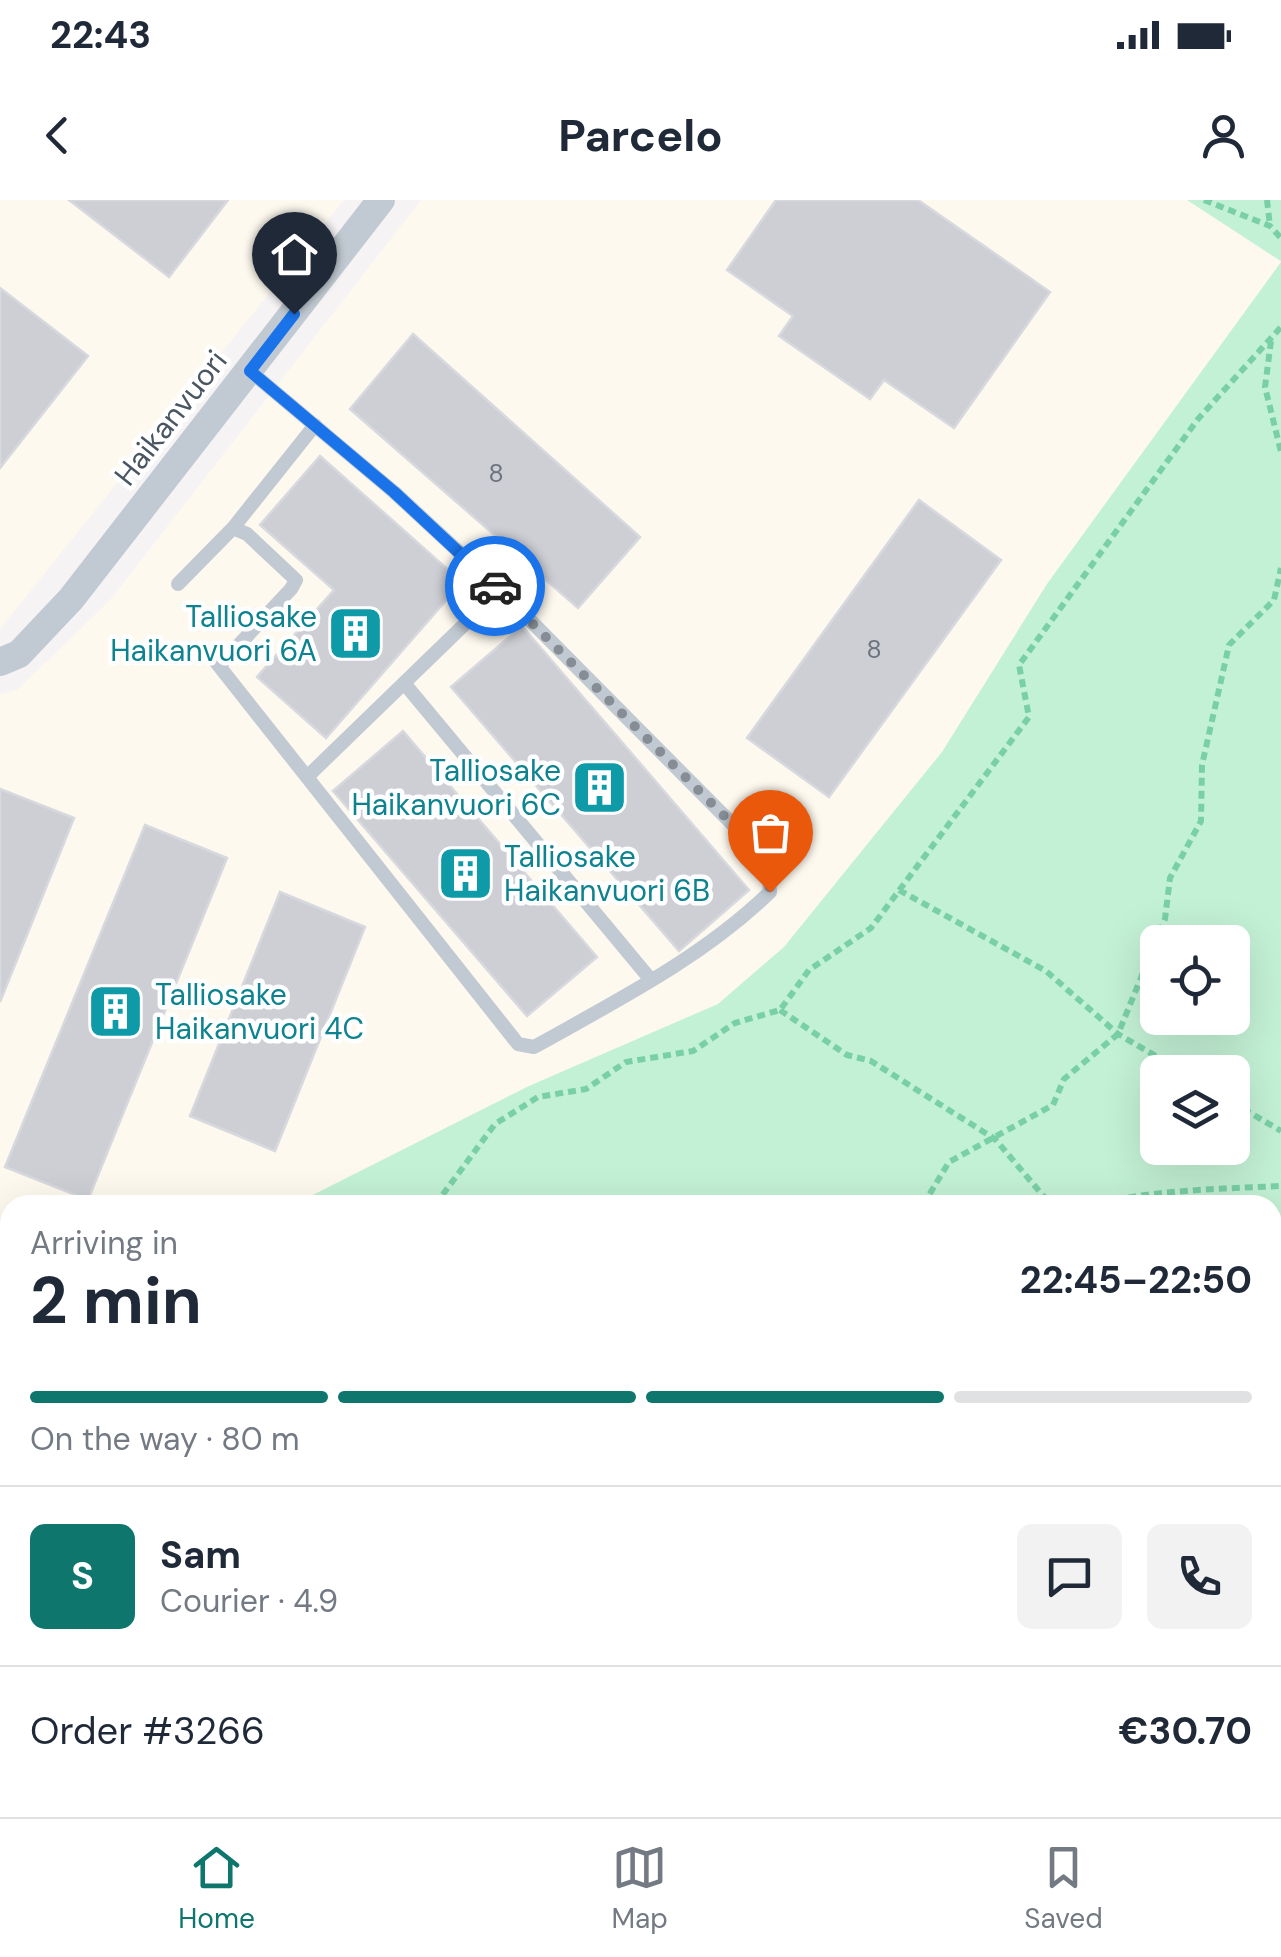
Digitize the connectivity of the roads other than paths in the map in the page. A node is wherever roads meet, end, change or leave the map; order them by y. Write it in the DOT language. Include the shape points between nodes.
graph roads {
  1 [pos="381,200"];
  2 [pos="250,371"];
  3 [pos="314,425"];
  4 [pos="233,528"];
  5 [pos="178,584"];
  6 [pos="500,590"];
  7 [pos="208,652"];
  8 [pos="0,662"];
  9 [pos="219,666"];
  10 [pos="404,683"];
  11 [pos="308,777"];
  12 [pos="651,980"];
  1 -- 2 [label="street, Haikanvuori"];
  2 -- 3 [label="lane"];
  2 -- 8 [label="street, Haikanvuori" via="72,599 20,654"];
  3 -- 4 [label="lane"];
  3 -- 6 [label="lane"];
  4 -- 5 [label="lane"];
  4 -- 9 [label="lane" via="296,580"];
  6 -- 10 [label="lane"];
  6 -- 12 [label="lane" via="768,860 770,892 733,928"];
  7 -- 9 [label="lane"];
  9 -- 11 [label="lane"];
  10 -- 11 [label="lane"];
  10 -- 12 [label="lane"];
  11 -- 12 [label="lane" via="518,1044 534,1048"];
}
